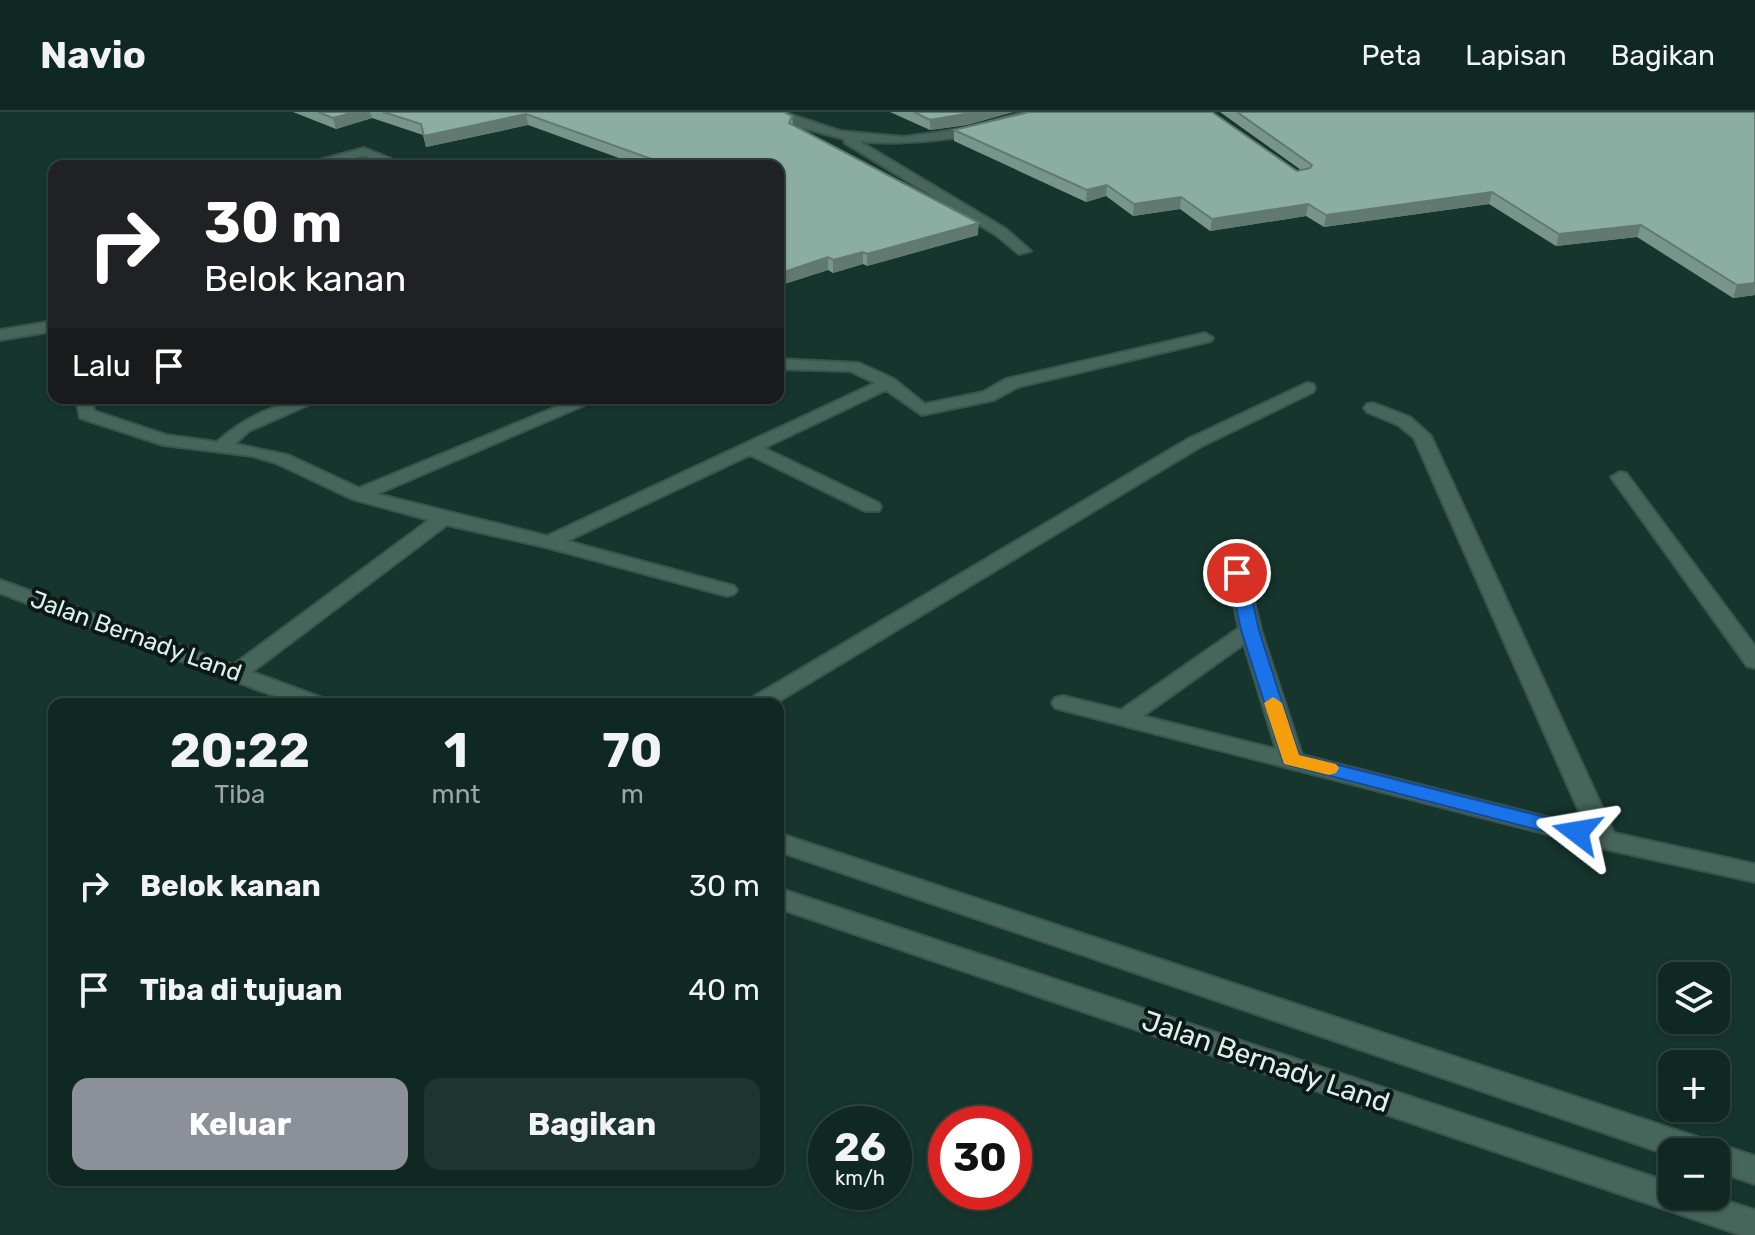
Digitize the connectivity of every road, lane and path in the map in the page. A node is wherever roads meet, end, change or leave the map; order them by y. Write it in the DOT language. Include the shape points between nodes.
graph roads {
  1 [pos="773,112"];
  2 [pos="1036,112"];
  3 [pos="845,138"];
  4 [pos="330,160"];
  5 [pos="386,160"];
  6 [pos="1024,251"];
  7 [pos="48,327"];
  8 [pos="0,335"];
  9 [pos="1205,338"];
  10 [pos="784,364"];
  11 [pos="888,383"];
  12 [pos="1307,388"];
  13 [pos="85,404"];
  14 [pos="301,404"];
  15 [pos="579,404"];
  16 [pos="1373,408"];
  17 [pos="221,448"];
  18 [pos="750,448"];
  19 [pos="1620,477"];
  20 [pos="359,495"];
  21 [pos="872,507"];
  22 [pos="444,518"];
  23 [pos="549,542"];
  24 [pos="1237,573"];
  25 [pos="0,586"];
  26 [pos="727,590"];
  27 [pos="1250,630"];
  28 [pos="1755,661"];
  29 [pos="237,673"];
  30 [pos="302,698"];
  31 [pos="768,698"];
  32 [pos="1063,703"];
  33 [pos="1125,718"];
  34 [pos="1291,759"];
  35 [pos="1605,840"];
  36 [pos="784,844"];
  37 [pos="1755,873"];
  38 [pos="784,900"];
  39 [pos="1659,1138"];
  40 [pos="1730,1162"];
  41 [pos="1755,1170"];
  42 [pos="1755,1225"];
  1 -- 3 [label="street"];
  2 -- 3 [label="street" via="967,132 909,141"];
  3 -- 6 [label="street"];
  4 -- 5 [label="street" via="364,152"];
  7 -- 8 [label="street"];
  9 -- 11 [label="street" via="922,410"];
  10 -- 11 [label="street" via="853,366"];
  11 -- 18 [label="street"];
  12 -- 31 [label="street" via="1194,443"];
  13 -- 17 [label="street" via="86,414 163,440"];
  14 -- 17 [label="street" via="243,427"];
  15 -- 20 [label="street"];
  16 -- 35 [label="street" via="1404,421 1422,436"];
  17 -- 20 [label="street" via="282,459"];
  18 -- 21 [label="street"];
  18 -- 23 [label="street"];
  19 -- 28 [label="street"];
  20 -- 22 [label="street"];
  22 -- 23 [label="street"];
  22 -- 29 [label="street"];
  23 -- 26 [label="street"];
  24 -- 27 [label="street"];
  25 -- 29 [label="street, Jalan Bernady Land"];
  27 -- 33 [label="street"];
  27 -- 34 [label="street"];
  29 -- 30 [label="street, Jalan Bernady Land"];
  32 -- 33 [label="street"];
  33 -- 34 [label="street"];
  34 -- 35 [label="street"];
  35 -- 37 [label="street"];
  36 -- 39 [label="street, Jalan Bernady Land"];
  38 -- 42 [label="street, Jalan Bernady Land"];
  40 -- 41 [label="street"];
}
